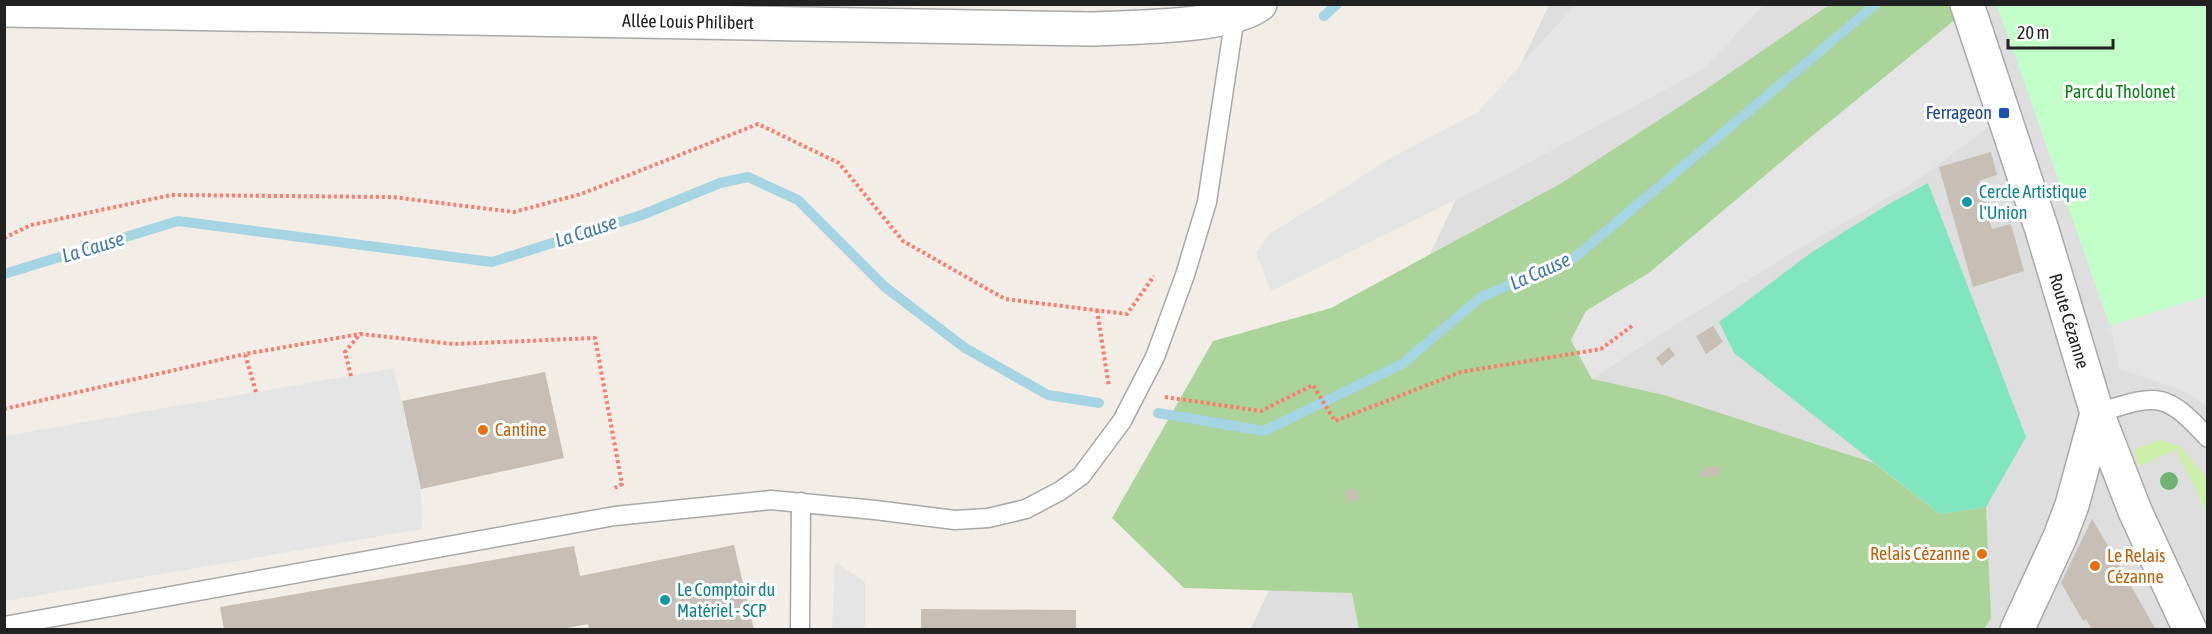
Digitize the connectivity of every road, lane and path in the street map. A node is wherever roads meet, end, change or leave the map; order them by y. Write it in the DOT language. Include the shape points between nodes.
graph roads {
  1 [pos="1968,6"];
  2 [pos="4,10"];
  3 [pos="1247,10"];
  4 [pos="4,238"];
  5 [pos="1160,267"];
  6 [pos="1097,310"];
  7 [pos="1632,327"];
  8 [pos="360,334"];
  9 [pos="245,354"];
  10 [pos="351,375"];
  11 [pos="1109,388"];
  12 [pos="256,392"];
  13 [pos="1165,397"];
  14 [pos="4,409"];
  15 [pos="2097,413"];
  16 [pos="2208,438"];
  17 [pos="801,502"];
  18 [pos="615,516"];
  19 [pos="4,626"];
  20 [pos="800,630"];
  21 [pos="2017,630"];
  22 [pos="2190,630"];
  1 -- 15 [label="street, Route Cézanne"];
  2 -- 3 [label="street, Allée Louis Philibert" via="1090,29 1186,24"];
  3 -- 17 [label="lane" via="1207,202 1185,275 1155,357 1133,400 1081,476 1026,509 988,518 955,520"];
  4 -- 6 [label="path" via="31,225 171,195 392,197 514,212 581,194 758,124 839,163 903,241 1005,299"];
  5 -- 6 [label="path" via="1127,314"];
  6 -- 11 [label="path"];
  7 -- 13 [label="path" via="1601,348 1461,372 1335,420 1313,385 1262,411"];
  8 -- 9 [label="path"];
  8 -- 10 [label="path" via="345,352"];
  8 -- 18 [label="path" via="454,344 595,338 622,484 611,490"];
  9 -- 12 [label="path"];
  9 -- 14 [label="path"];
  15 -- 16 [label="lane" via="2147,399 2162,400 2176,407"];
  15 -- 21 [label="street" via="2072,505"];
  15 -- 22 [label="street, Route Cézanne" via="2135,511"];
  17 -- 18 [label="lane" via="728,503"];
  17 -- 20 [label="lane"];
  18 -- 19 [label="lane"];
}
